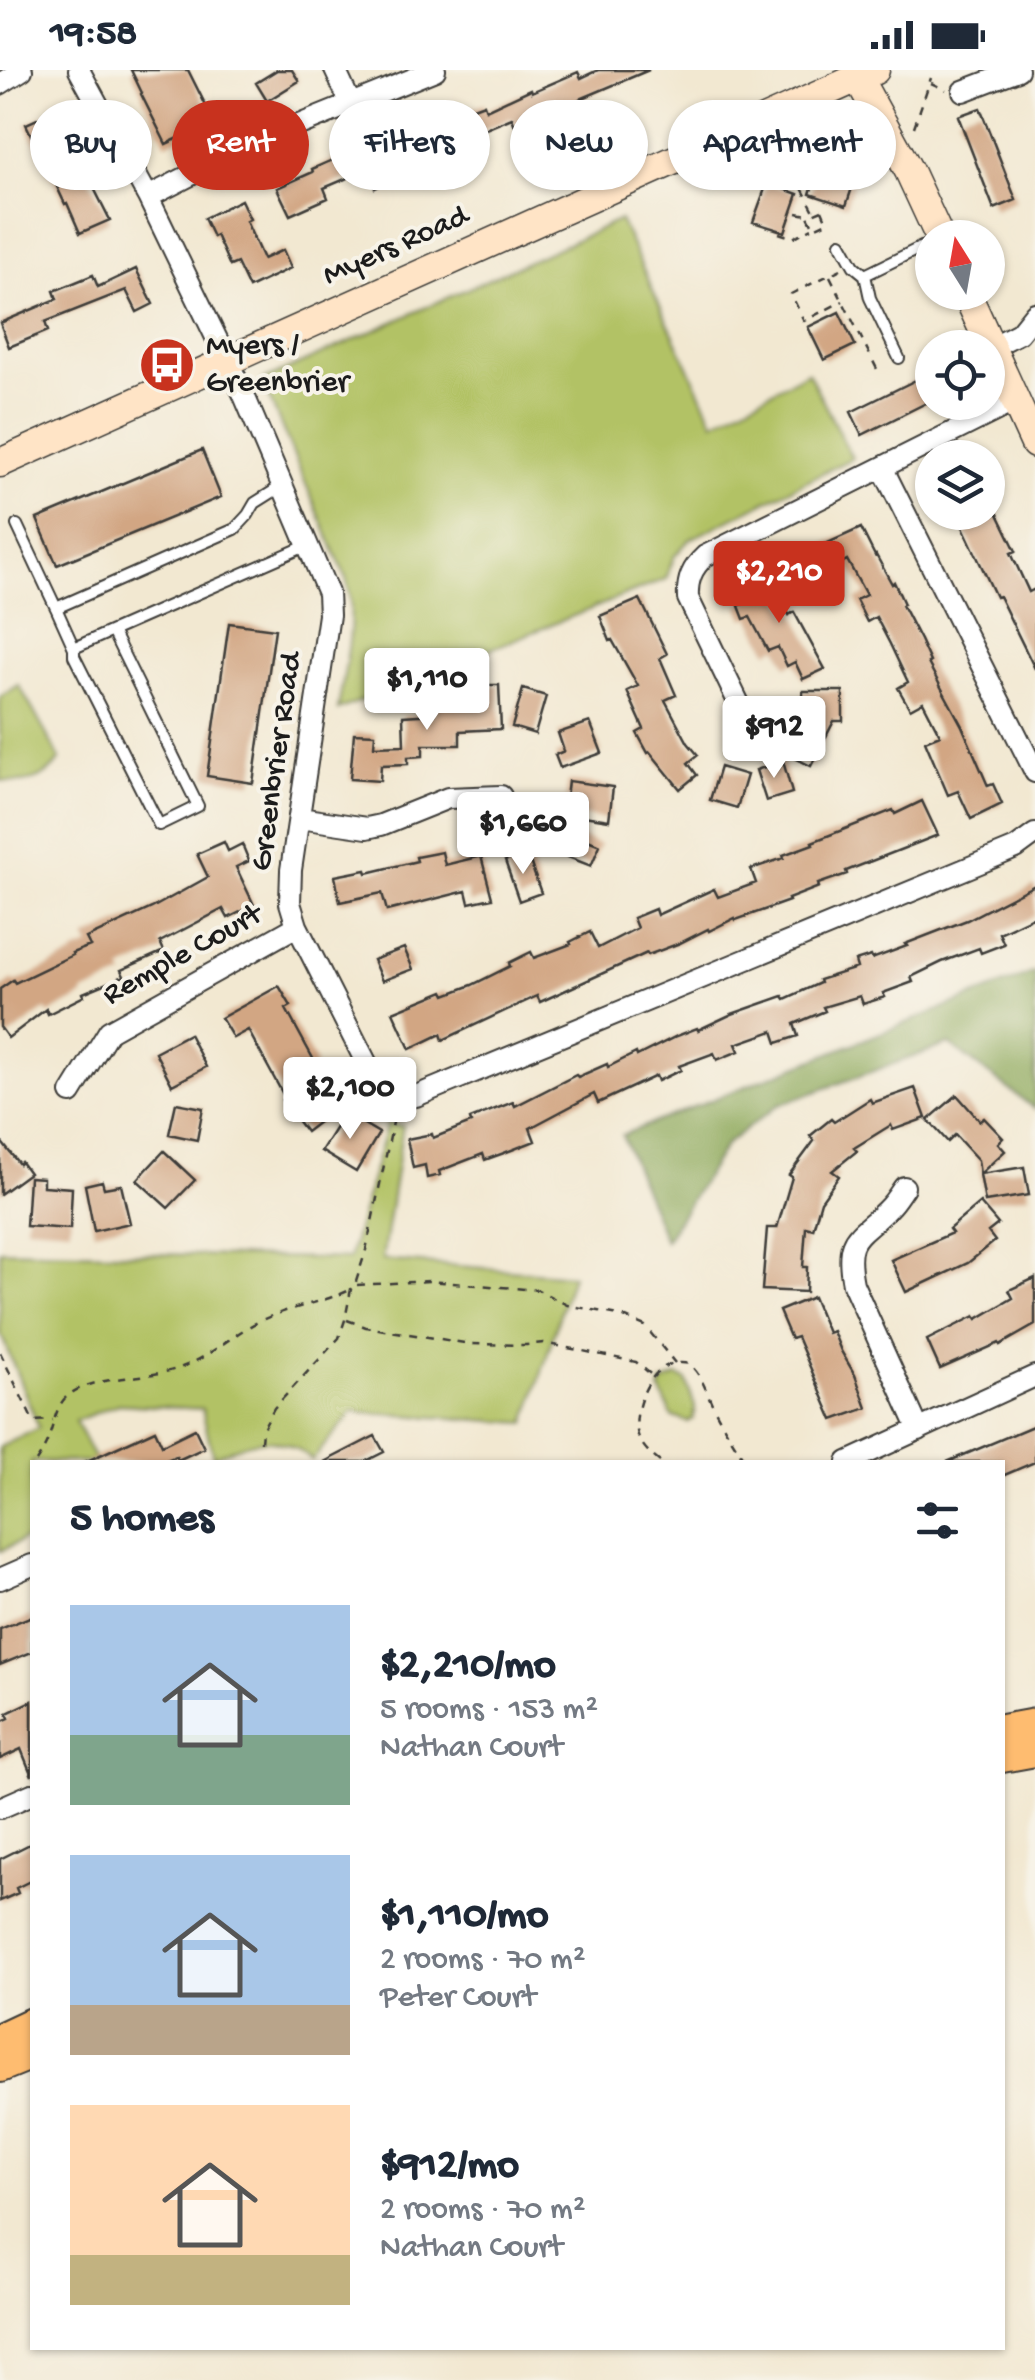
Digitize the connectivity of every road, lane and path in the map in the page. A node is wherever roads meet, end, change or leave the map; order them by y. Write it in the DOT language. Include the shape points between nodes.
graph roads {
  1 [pos="22,70"];
  2 [pos="80,70"];
  3 [pos="335,70"];
  4 [pos="435,70"];
  5 [pos="1018,70"];
  6 [pos="866,74"];
  7 [pos="931,78"];
  8 [pos="0,84"];
  9 [pos="962,91"];
  10 [pos="349,100"];
  11 [pos="355,100"];
  12 [pos="329,111"];
  13 [pos="911,133"];
  14 [pos="804,190"];
  15 [pos="148,197"];
  16 [pos="824,203"];
  17 [pos="822,210"];
  18 [pos="816,212"];
  19 [pos="797,213"];
  20 [pos="808,216"];
  21 [pos="932,220"];
  22 [pos="814,228"];
  23 [pos="779,233"];
  24 [pos="841,243"];
  25 [pos="915,250"];
  26 [pos="843,268"];
  27 [pos="830,275"];
  28 [pos="865,275"];
  29 [pos="842,301"];
  30 [pos="1035,313"];
  31 [pos="1005,340"];
  32 [pos="899,358"];
  33 [pos="227,361"];
  34 [pos="877,369"];
  35 [pos="1005,378"];
  36 [pos="1015,402"];
  37 [pos="1035,444"];
  38 [pos="0,463"];
  39 [pos="883,469"];
  40 [pos="283,486"];
  41 [pos="17,525"];
  42 [pos="308,545"];
  43 [pos="56,608"];
  44 [pos="112,632"];
  45 [pos="74,648"];
  46 [pos="743,712"];
  47 [pos="1035,772"];
  48 [pos="501,796"];
  49 [pos="300,818"];
  50 [pos="1035,834"];
  51 [pos="298,926"];
  52 [pos="390,1092"];
  53 [pos="70,1093"];
  54 [pos="904,1187"];
  55 [pos="355,1284"];
  56 [pos="351,1290"];
  57 [pos="346,1320"];
  58 [pos="0,1352"];
  59 [pos="676,1363"];
  60 [pos="1035,1376"];
  61 [pos="654,1377"];
  62 [pos="55,1420"];
  63 [pos="919,1430"];
  64 [pos="261,1442"];
  65 [pos="37,1460"];
  66 [pos="658,1460"];
  67 [pos="745,1460"];
  68 [pos="852,1460"];
  69 [pos="30,1566"];
  70 [pos="0,1579"];
  71 [pos="1035,1724"];
  72 [pos="1005,1729"];
  73 [pos="1035,1751"];
  74 [pos="1005,1756"];
  75 [pos="30,1795"];
  76 [pos="0,1808"];
  77 [pos="30,2024"];
  78 [pos="0,2038"];
  79 [pos="30,2055"];
  80 [pos="0,2068"];
  1 -- 8 [label="street"];
  2 -- 15 [label="street, Greenbrier Road"];
  3 -- 10 [label="street"];
  4 -- 11 [label="street"];
  5 -- 9 [label="street"];
  6 -- 21 [label="main road"];
  6 -- 33 [label="main road, Myers Road"];
  7 -- 13 [label="path"];
  12 -- 15 [label="street"];
  14 -- 18 [label="path"];
  15 -- 33 [label="street, Greenbrier Road"];
  16 -- 17 [label="path"];
  17 -- 18 [label="path"];
  17 -- 22 [label="path" via="827,222"];
  18 -- 20 [label="path"];
  19 -- 20 [label="path"];
  20 -- 22 [label="path"];
  22 -- 23 [label="path" via="794,238"];
  24 -- 28 [label="lane"];
  25 -- 28 [label="lane"];
  26 -- 27 [label="path"];
  27 -- 29 [label="path"];
  27 -- 29 [label="path" via="791,294 804,320"];
  28 -- 32 [label="lane"];
  29 -- 34 [label="path"];
  30 -- 31 [label="street"];
  33 -- 38 [label="main road, Myers Road"];
  33 -- 40 [label="street, Greenbrier Road"];
  35 -- 36 [label="main road"];
  36 -- 37 [label="main road"];
  36 -- 39 [label="street"];
  39 -- 46 [label="street" via="696,564 688,598"];
  39 -- 47 [label="street"];
  40 -- 42 [label="street, Greenbrier Road"];
  40 -- 43 [label="lane" via="255,503 236,529"];
  41 -- 43 [label="lane"];
  42 -- 44 [label="lane"];
  42 -- 49 [label="street, Greenbrier Road" via="328,593 329,616"];
  43 -- 45 [label="lane"];
  44 -- 45 [label="lane"];
  44 -- 45 [label="lane" via="198,806 159,825"];
  48 -- 49 [label="street" via="448,798 367,828"];
  49 -- 51 [label="street, Greenbrier Road" via="289,887"];
  50 -- 52 [label="street" via="1016,848 416,1096"];
  51 -- 52 [label="street, Greenbrier Road" via="374,1080"];
  51 -- 53 [label="street, Remple Court" via="110,1030"];
  52 -- 55 [label="path" via="396,1116"];
  54 -- 63 [label="street" via="856,1236 850,1266"];
  55 -- 56 [label="path"];
  55 -- 59 [label="path" via="429,1281 538,1290 645,1326"];
  56 -- 57 [label="path"];
  56 -- 62 [label="path" via="265,1318 179,1368 70,1393"];
  57 -- 61 [label="path" via="471,1344 544,1343 636,1362"];
  57 -- 64 [label="path" via="328,1352 274,1408"];
  58 -- 62 [label="path" via="33,1421"];
  59 -- 61 [label="path" via="665,1364"];
  59 -- 67 [label="path" via="695,1369"];
  60 -- 63 [label="street"];
  61 -- 66 [label="path" via="636,1428"];
  62 -- 65 [label="path"];
  63 -- 68 [label="street"];
  69 -- 70 [label="street"];
  71 -- 72 [label="main road"];
  73 -- 74 [label="main road"];
  75 -- 76 [label="street"];
  77 -- 78 [label="main road"];
  79 -- 80 [label="main road"];
}
